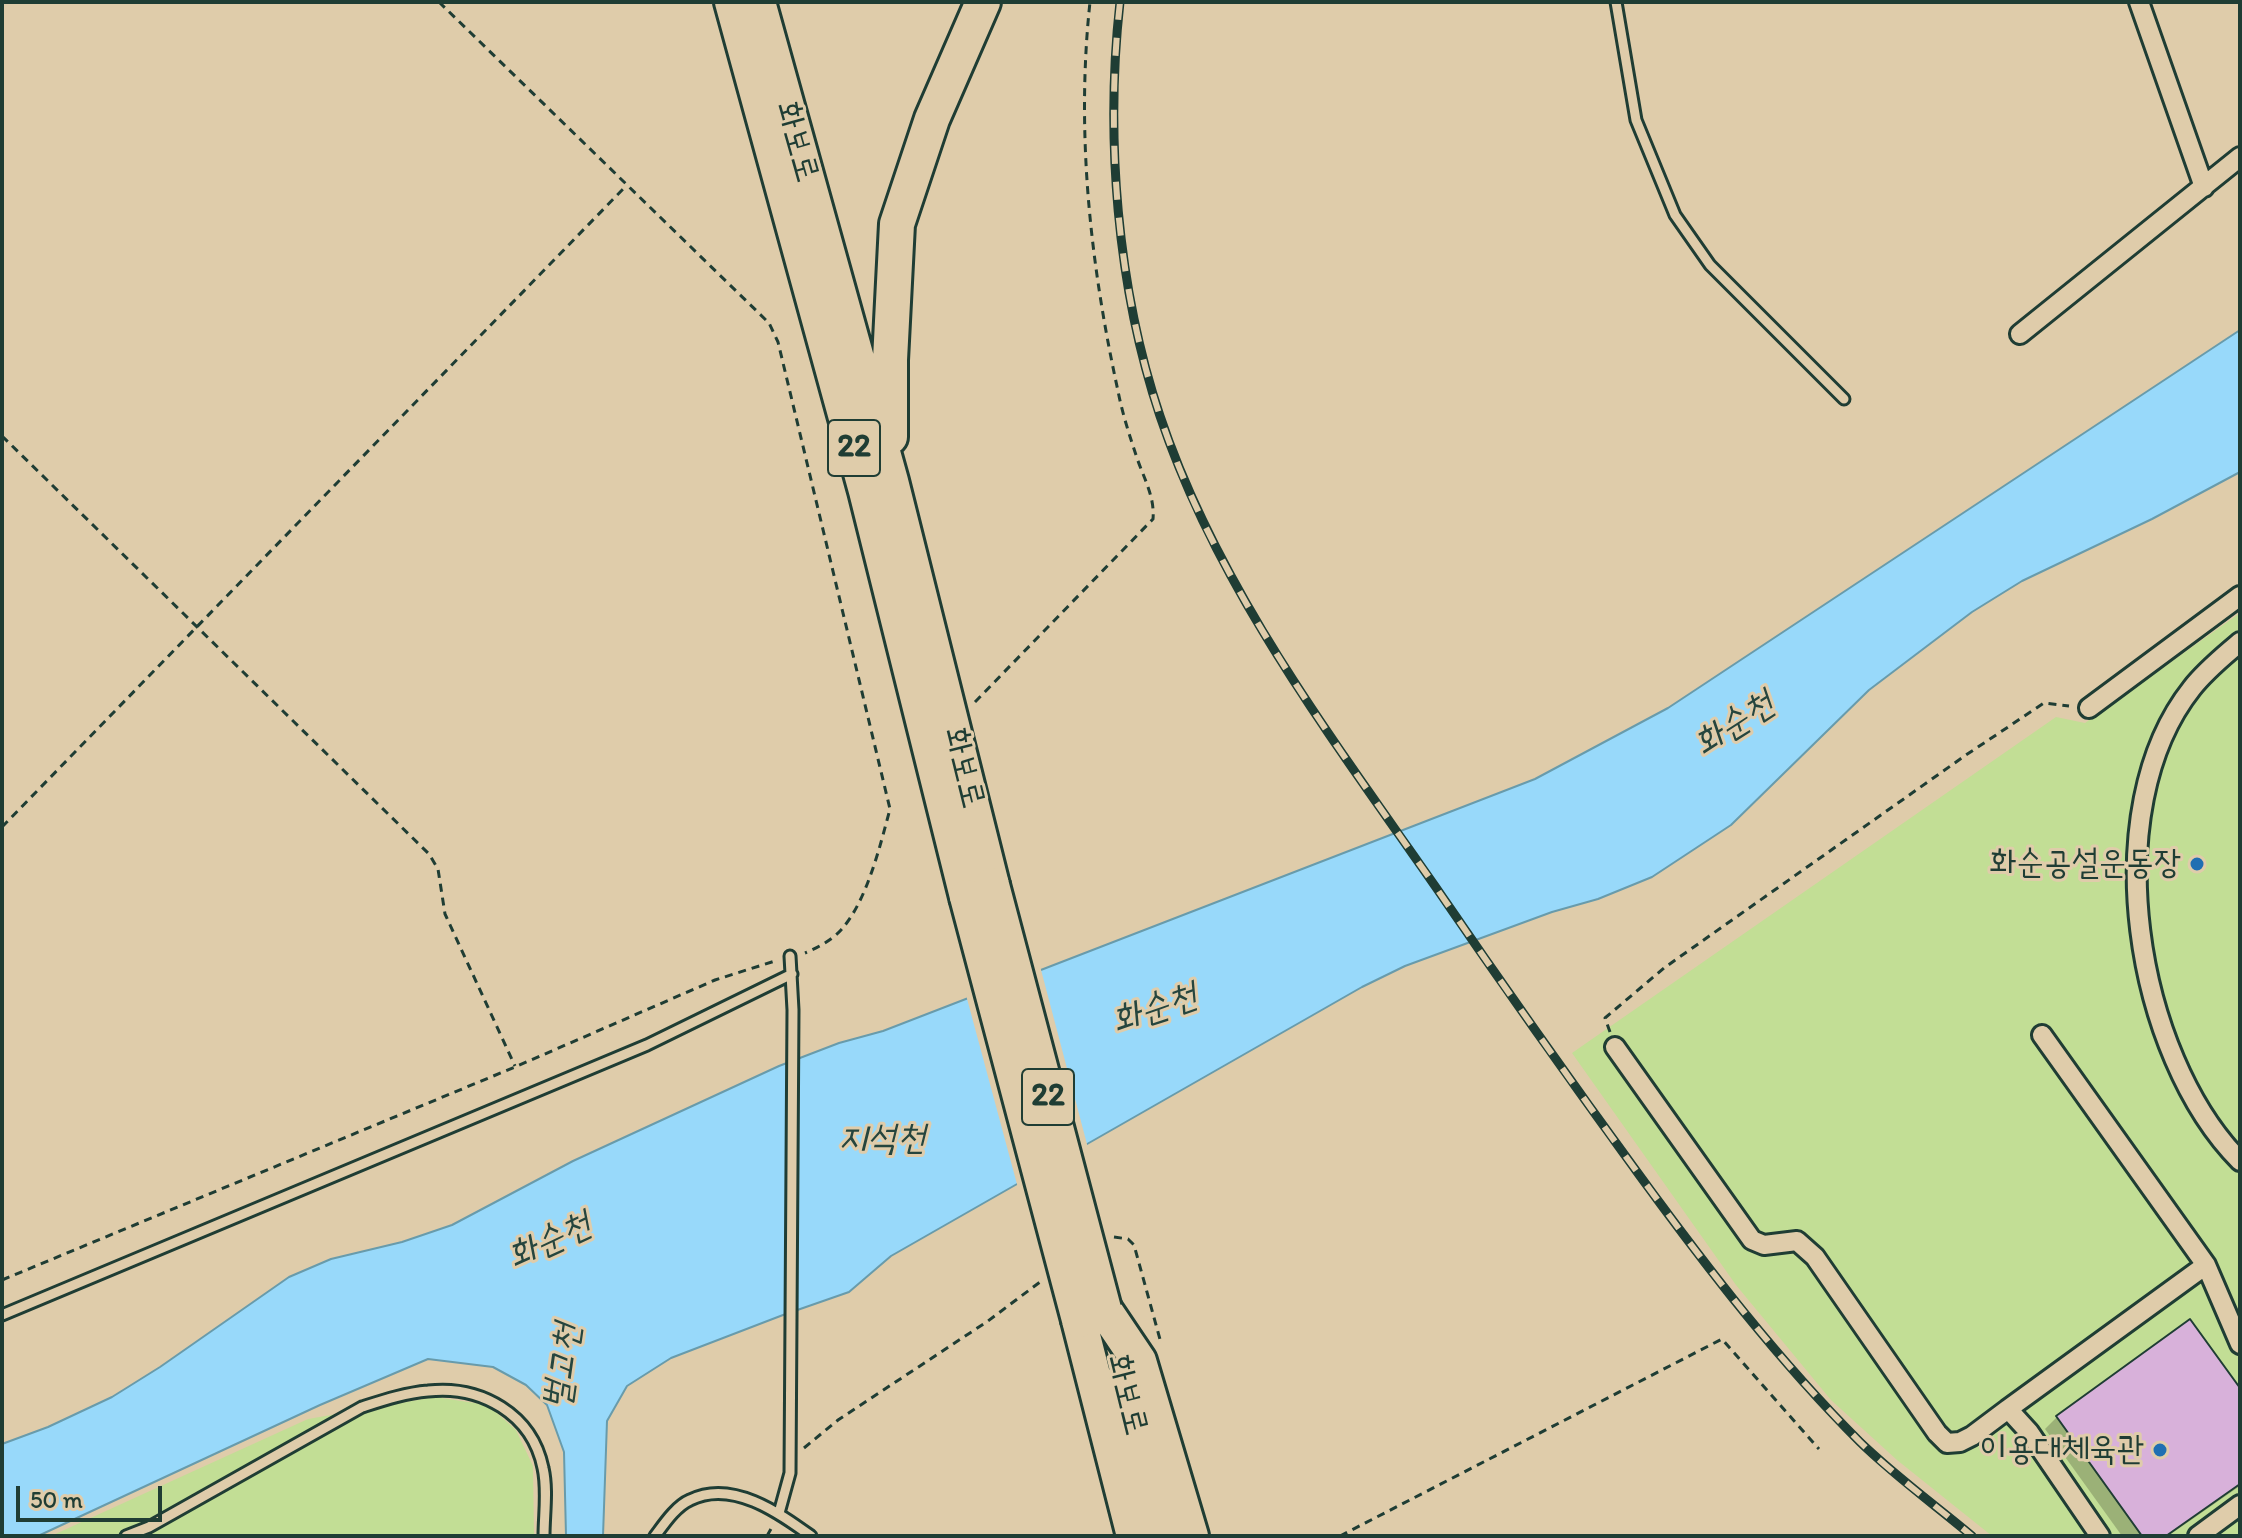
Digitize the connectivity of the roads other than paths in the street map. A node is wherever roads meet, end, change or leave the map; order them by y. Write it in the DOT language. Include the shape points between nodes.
graph roads {
  1 [pos="732,2"];
  2 [pos="758,2"];
  3 [pos="983,2"];
  4 [pos="1616,2"];
  5 [pos="2139,2"];
  6 [pos="2240,157"];
  7 [pos="2204,187"];
  8 [pos="2020,334"];
  9 [pos="1844,399"];
  10 [pos="891,481"];
  11 [pos="2240,596"];
  12 [pos="2240,642"];
  13 [pos="2089,708"];
  14 [pos="980,891"];
  15 [pos="790,956"];
  16 [pos="792,974"];
  17 [pos="2042,1035"];
  18 [pos="1615,1047"];
  19 [pos="2240,1161"];
  20 [pos="2206,1265"];
  21 [pos="1091,1314"];
  22 [pos="2,1315"];
  23 [pos="2240,1344"];
  24 [pos="2008,1409"];
  25 [pos="2240,1505"];
  26 [pos="779,1513"];
  27 [pos="126,1536"];
  28 [pos="544,1536"];
  29 [pos="655,1536"];
  30 [pos="811,1536"];
  31 [pos="1112,1536"];
  32 [pos="1134,1536"];
  33 [pos="1162,1536"];
  34 [pos="1191,1536"];
  35 [pos="2100,1536"];
  36 [pos="2198,1536"];
  1 -- 14 [label="highway, 화보로 / 22"];
  2 -- 10 [label="highway, 화보로 / 22"];
  3 -- 10 [label="highway, 22" via="932,119 897,224"];
  4 -- 9 [label="lane" via="1636,120 1675,215 1710,265"];
  5 -- 7 [label="street"];
  6 -- 7 [label="street"];
  7 -- 8 [label="street"];
  10 -- 14 [label="highway, 화보로 / 22"];
  11 -- 13 [label="street"];
  12 -- 19 [label="street" via="2191,689 2172,721 2153,763 2138,858 2142,948 2163,1035 2191,1098"];
  14 -- 21 [label="highway, 화보로 / 22, bridge"];
  15 -- 16 [label="lane"];
  16 -- 22 [label="lane" via="647,1045"];
  16 -- 26 [label="lane" via="790,1473"];
  17 -- 20 [label="street"];
  18 -- 24 [label="street" via="1752,1240 1764,1245 1797,1241 1815,1257 1947,1443 1972,1436"];
  20 -- 23 [label="street"];
  20 -- 24 [label="street"];
  21 -- 31 [label="highway" via="1072,1383"];
  21 -- 32 [label="highway, 화보로 / 22"];
  21 -- 33 [label="highway, 화보로 / 22"];
  21 -- 34 [label="highway" via="1139,1361"];
  24 -- 35 [label="street"];
  25 -- 36 [label="street"];
  26 -- 29 [label="lane" via="742,1496 703,1497 690,1500"];
  26 -- 30 [label="lane"];
  27 -- 28 [label="lane" via="362,1407 430,1390 475,1396 520,1420 543,1465"];
}
